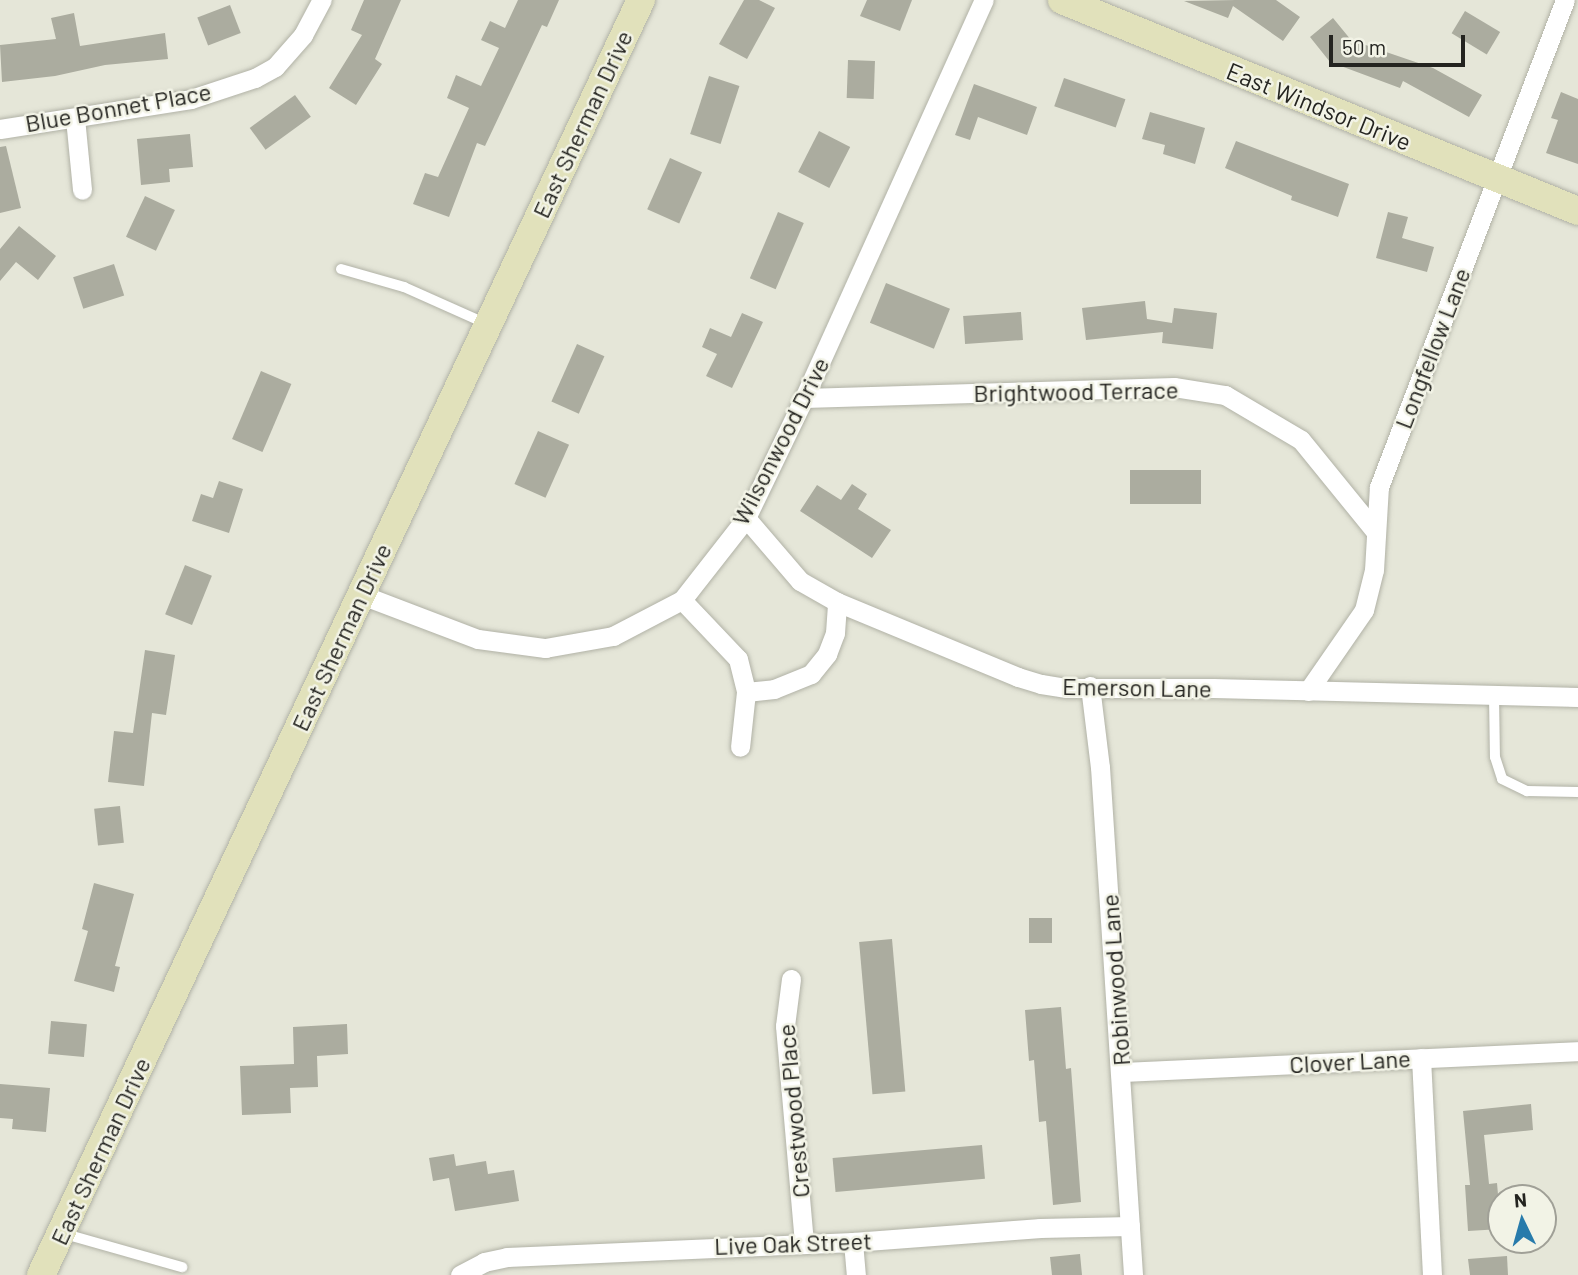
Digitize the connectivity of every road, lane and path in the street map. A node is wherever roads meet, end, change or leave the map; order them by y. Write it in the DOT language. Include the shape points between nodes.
graph roads {
  1 [pos="322,0"];
  2 [pos="641,0"];
  3 [pos="984,0"];
  4 [pos="1062,0"];
  5 [pos="1565,0"];
  6 [pos="75,118"];
  7 [pos="0,129"];
  8 [pos="1496,179"];
  9 [pos="82,190"];
  10 [pos="1578,211"];
  11 [pos="341,268"];
  12 [pos="489,324"];
  13 [pos="804,398"];
  14 [pos="746,519"];
  15 [pos="1375,531"];
  16 [pos="362,595"];
  17 [pos="681,600"];
  18 [pos="837,602"];
  19 [pos="1090,686"];
  20 [pos="1308,691"];
  21 [pos="746,692"];
  22 [pos="1494,696"];
  23 [pos="1578,697"];
  24 [pos="740,747"];
  25 [pos="1578,792"];
  26 [pos="791,979"];
  27 [pos="1578,1051"];
  28 [pos="1421,1058"];
  29 [pos="1121,1072"];
  30 [pos="1130,1226"];
  31 [pos="61,1233"];
  32 [pos="853,1242"];
  33 [pos="804,1243"];
  34 [pos="182,1267"];
  35 [pos="41,1275"];
  36 [pos="460,1275"];
  37 [pos="856,1275"];
  38 [pos="1133,1275"];
  39 [pos="1432,1275"];
  1 -- 6 [label="street, Blue Bonnet Place" via="296,43 275,67 255,78 191,99"];
  2 -- 12 [label="main road, East Sherman Drive"];
  3 -- 13 [label="street, Wilsonwood Drive"];
  4 -- 8 [label="main road, East Windsor Drive"];
  5 -- 8 [label="street, Longfellow Lane"];
  6 -- 7 [label="street, Blue Bonnet Place"];
  6 -- 9 [label="street"];
  8 -- 10 [label="main road, East Windsor Drive"];
  8 -- 15 [label="street, Longfellow Lane" via="1379,487"];
  11 -- 12 [label="lane" via="404,287"];
  12 -- 16 [label="main road, East Sherman Drive"];
  13 -- 14 [label="street, Wilsonwood Drive"];
  13 -- 15 [label="street, Brightwood Terrace" via="1174,387 1225,395 1301,440"];
  14 -- 17 [label="street, Wilsonwood Drive"];
  14 -- 18 [label="street, Emerson Lane" via="800,581"];
  15 -- 20 [label="street, Longfellow Lane" via="1374,570 1364,610"];
  16 -- 17 [label="street, Wilsonwood Drive" via="478,639 545,649 613,636"];
  16 -- 31 [label="main road, East Sherman Drive"];
  17 -- 21 [label="street" via="738,659"];
  18 -- 19 [label="street, Emerson Lane" via="1018,677 1067,688"];
  18 -- 21 [label="street" via="835,633 827,654 811,674 774,689"];
  19 -- 20 [label="street, Emerson Lane"];
  19 -- 29 [label="street, Robinwood Lane"];
  20 -- 22 [label="street, Emerson Lane"];
  21 -- 24 [label="street"];
  22 -- 23 [label="street, Emerson Lane"];
  22 -- 25 [label="lane" via="1495,757 1502,779 1527,791"];
  26 -- 33 [label="street, Crestwood Place" via="785,1026"];
  27 -- 28 [label="street, Clover Lane"];
  28 -- 29 [label="street, Clover Lane"];
  28 -- 39 [label="street"];
  29 -- 30 [label="street, Robinwood Lane"];
  30 -- 32 [label="street, Live Oak Street"];
  30 -- 38 [label="street, Robinwood Lane"];
  31 -- 34 [label="lane"];
  31 -- 35 [label="main road, East Sherman Drive"];
  32 -- 33 [label="street, Live Oak Street"];
  32 -- 37 [label="street"];
  33 -- 36 [label="street, Live Oak Street" via="507,1257 484,1262"];
}
